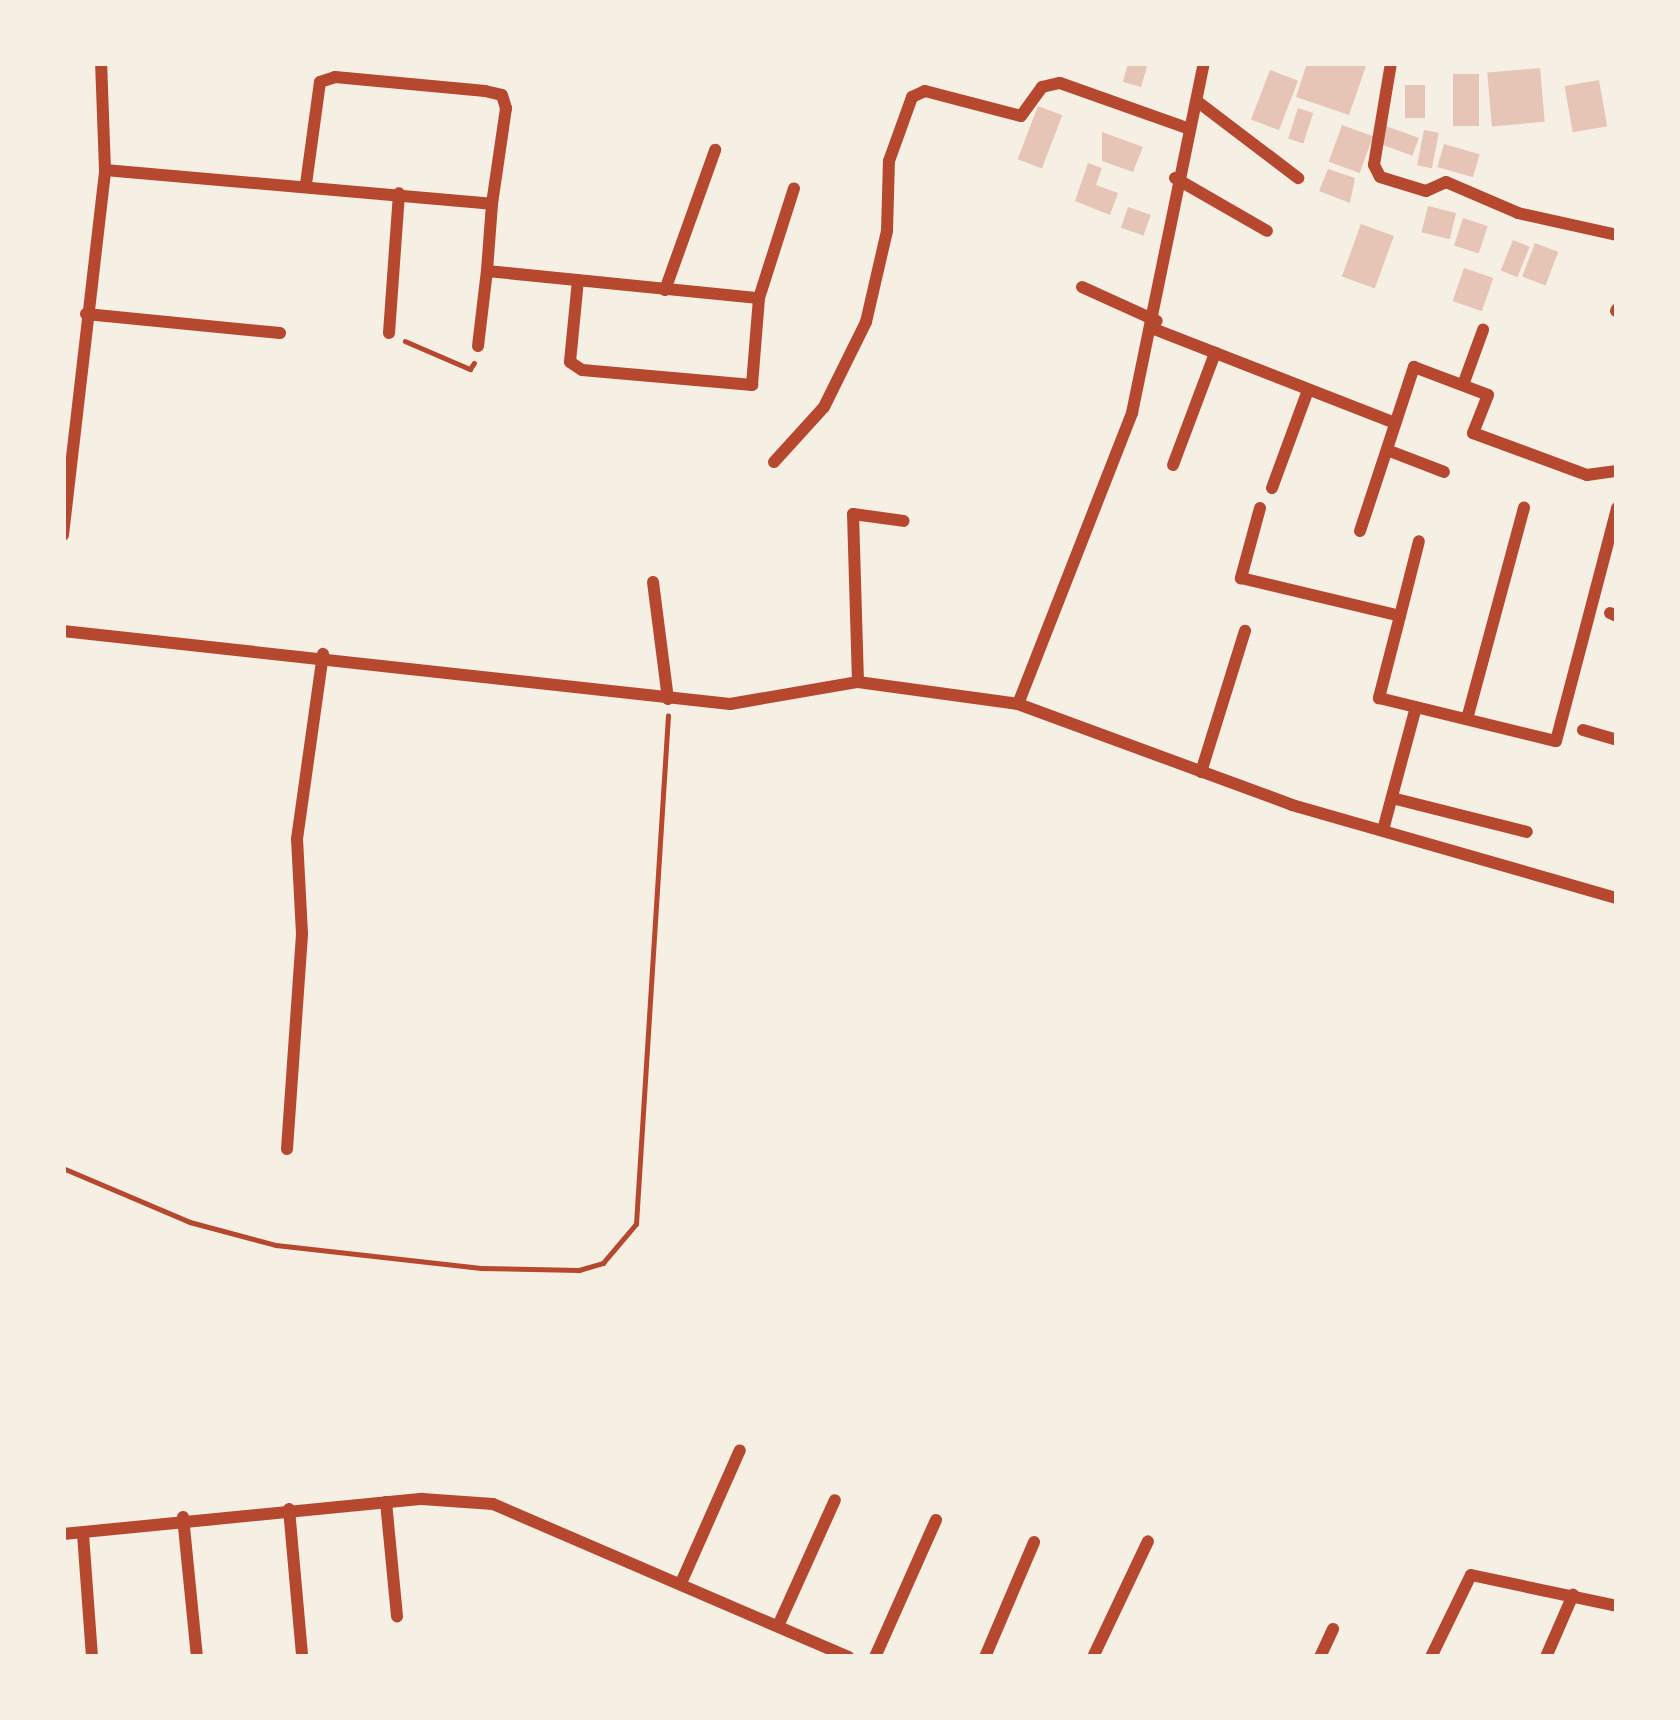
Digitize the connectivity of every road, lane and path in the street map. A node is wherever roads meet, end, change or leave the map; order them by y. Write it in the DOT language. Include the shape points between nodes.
graph roads {
  1 [pos="100,63"];
  2 [pos="1204,63"];
  3 [pos="1391,63"];
  4 [pos="1198,102"];
  5 [pos="1190,129"];
  6 [pos="715,150"];
  7 [pos="105,170"];
  8 [pos="1174,178"];
  9 [pos="1298,178"];
  10 [pos="306,184"];
  11 [pos="794,188"];
  12 [pos="400,193"];
  13 [pos="492,204"];
  14 [pos="1268,231"];
  15 [pos="1617,235"];
  16 [pos="487,271"];
  17 [pos="578,280"];
  18 [pos="1082,287"];
  19 [pos="665,290"];
  20 [pos="759,298"];
  21 [pos="86,314"];
  22 [pos="1155,325"];
  23 [pos="1483,330"];
  24 [pos="280,333"];
  25 [pos="389,333"];
  26 [pos="478,346"];
  27 [pos="1215,353"];
  28 [pos="63,371"];
  29 [pos="80,374"];
  30 [pos="1462,385"];
  31 [pos="1308,389"];
  32 [pos="1395,423"];
  33 [pos="1387,450"];
  34 [pos="774,462"];
  35 [pos="1173,465"];
  36 [pos="1617,471"];
  37 [pos="1444,472"];
  38 [pos="1272,488"];
  39 [pos="1260,508"];
  40 [pos="1524,508"];
  41 [pos="1617,508"];
  42 [pos="904,521"];
  43 [pos="1360,531"];
  44 [pos="63,535"];
  45 [pos="1419,541"];
  46 [pos="653,582"];
  47 [pos="1400,616"];
  48 [pos="1245,631"];
  49 [pos="63,632"];
  50 [pos="323,654"];
  51 [pos="858,682"];
  52 [pos="668,699"];
  53 [pos="1018,704"];
  54 [pos="1417,707"];
  55 [pos="1466,719"];
  56 [pos="1583,730"];
  57 [pos="1617,740"];
  58 [pos="1201,772"];
  59 [pos="1392,798"];
  60 [pos="1383,830"];
  61 [pos="1527,832"];
  62 [pos="1617,898"];
  63 [pos="287,1149"];
  64 [pos="63,1168"];
  65 [pos="740,1450"];
  66 [pos="836,1500"];
  67 [pos="386,1502"];
  68 [pos="289,1509"];
  69 [pos="183,1517"];
  70 [pos="936,1520"];
  71 [pos="63,1534"];
  72 [pos="83,1534"];
  73 [pos="1148,1541"];
  74 [pos="1034,1542"];
  75 [pos="681,1583"];
  76 [pos="1573,1594"];
  77 [pos="1617,1606"];
  78 [pos="397,1616"];
  79 [pos="778,1626"];
  80 [pos="1334,1628"];
  81 [pos="302,1654"];
  82 [pos="92,1657"];
  83 [pos="197,1657"];
  84 [pos="848,1657"];
  85 [pos="874,1657"];
  86 [pos="985,1657"];
  87 [pos="1094,1657"];
  88 [pos="1320,1657"];
  89 [pos="1431,1657"];
  90 [pos="1546,1657"];
  1 -- 7 [label="street"];
  2 -- 4 [label="street"];
  3 -- 15 [label="street" via="1374,164 1380,177 1426,191 1446,182 1518,213"];
  4 -- 5 [label="street"];
  4 -- 9 [label="street"];
  5 -- 8 [label="street"];
  5 -- 34 [label="street" via="1060,83 1042,87 1022,116 925,92 912,97 890,161 887,231 866,322 824,406"];
  6 -- 19 [label="street"];
  7 -- 10 [label="street"];
  7 -- 21 [label="street"];
  8 -- 14 [label="street"];
  8 -- 22 [label="street"];
  10 -- 12 [label="street"];
  10 -- 13 [label="street" via="320,82 485,91 502,94 506,109"];
  11 -- 20 [label="street"];
  12 -- 13 [label="street"];
  12 -- 25 [label="street"];
  13 -- 16 [label="street"];
  16 -- 17 [label="street"];
  16 -- 26 [label="street"];
  17 -- 19 [label="street"];
  17 -- 20 [label="street" via="570,362 603,376 752,385"];
  18 -- 22 [label="street"];
  19 -- 20 [label="street"];
  21 -- 24 [label="street"];
  21 -- 29 [label="street"];
  22 -- 27 [label="street"];
  22 -- 53 [label="street" via="1132,413"];
  23 -- 30 [label="street"];
  25 -- 26 [label="path" via="470,369"];
  27 -- 31 [label="street"];
  27 -- 35 [label="street"];
  28 -- 29 [label="street"];
  29 -- 44 [label="street"];
  30 -- 32 [label="street" via="1414,367"];
  30 -- 36 [label="street" via="1487,395 1473,433 1587,475"];
  31 -- 32 [label="street"];
  31 -- 38 [label="street"];
  32 -- 33 [label="street"];
  33 -- 37 [label="street"];
  33 -- 43 [label="street"];
  39 -- 47 [label="street" via="1241,578"];
  40 -- 55 [label="street"];
  41 -- 55 [label="street" via="1556,741"];
  42 -- 51 [label="street" via="852,518"];
  45 -- 47 [label="street"];
  46 -- 52 [label="street"];
  47 -- 54 [label="street" via="1379,698"];
  48 -- 58 [label="street"];
  49 -- 50 [label="street"];
  50 -- 52 [label="street"];
  50 -- 63 [label="street" via="297,839 302,934"];
  51 -- 52 [label="street" via="730,704"];
  51 -- 53 [label="street"];
  52 -- 64 [label="path" via="636,1224 603,1262 579,1270 481,1268 276,1245 190,1222"];
  53 -- 58 [label="street"];
  54 -- 55 [label="street"];
  54 -- 59 [label="street"];
  56 -- 57 [label="street"];
  58 -- 60 [label="street"];
  59 -- 60 [label="street"];
  59 -- 61 [label="street"];
  60 -- 62 [label="street"];
  65 -- 75 [label="street"];
  66 -- 79 [label="street"];
  67 -- 68 [label="street"];
  67 -- 75 [label="street" via="493,1504"];
  67 -- 78 [label="street"];
  68 -- 69 [label="street"];
  68 -- 81 [label="street"];
  69 -- 72 [label="street"];
  69 -- 83 [label="street"];
  70 -- 85 [label="street"];
  71 -- 72 [label="street"];
  72 -- 82 [label="street"];
  73 -- 87 [label="street"];
  74 -- 86 [label="street"];
  75 -- 79 [label="street"];
  76 -- 77 [label="street"];
  76 -- 89 [label="street" via="1471,1575"];
  76 -- 90 [label="street"];
  79 -- 84 [label="street"];
  80 -- 88 [label="street"];
}
